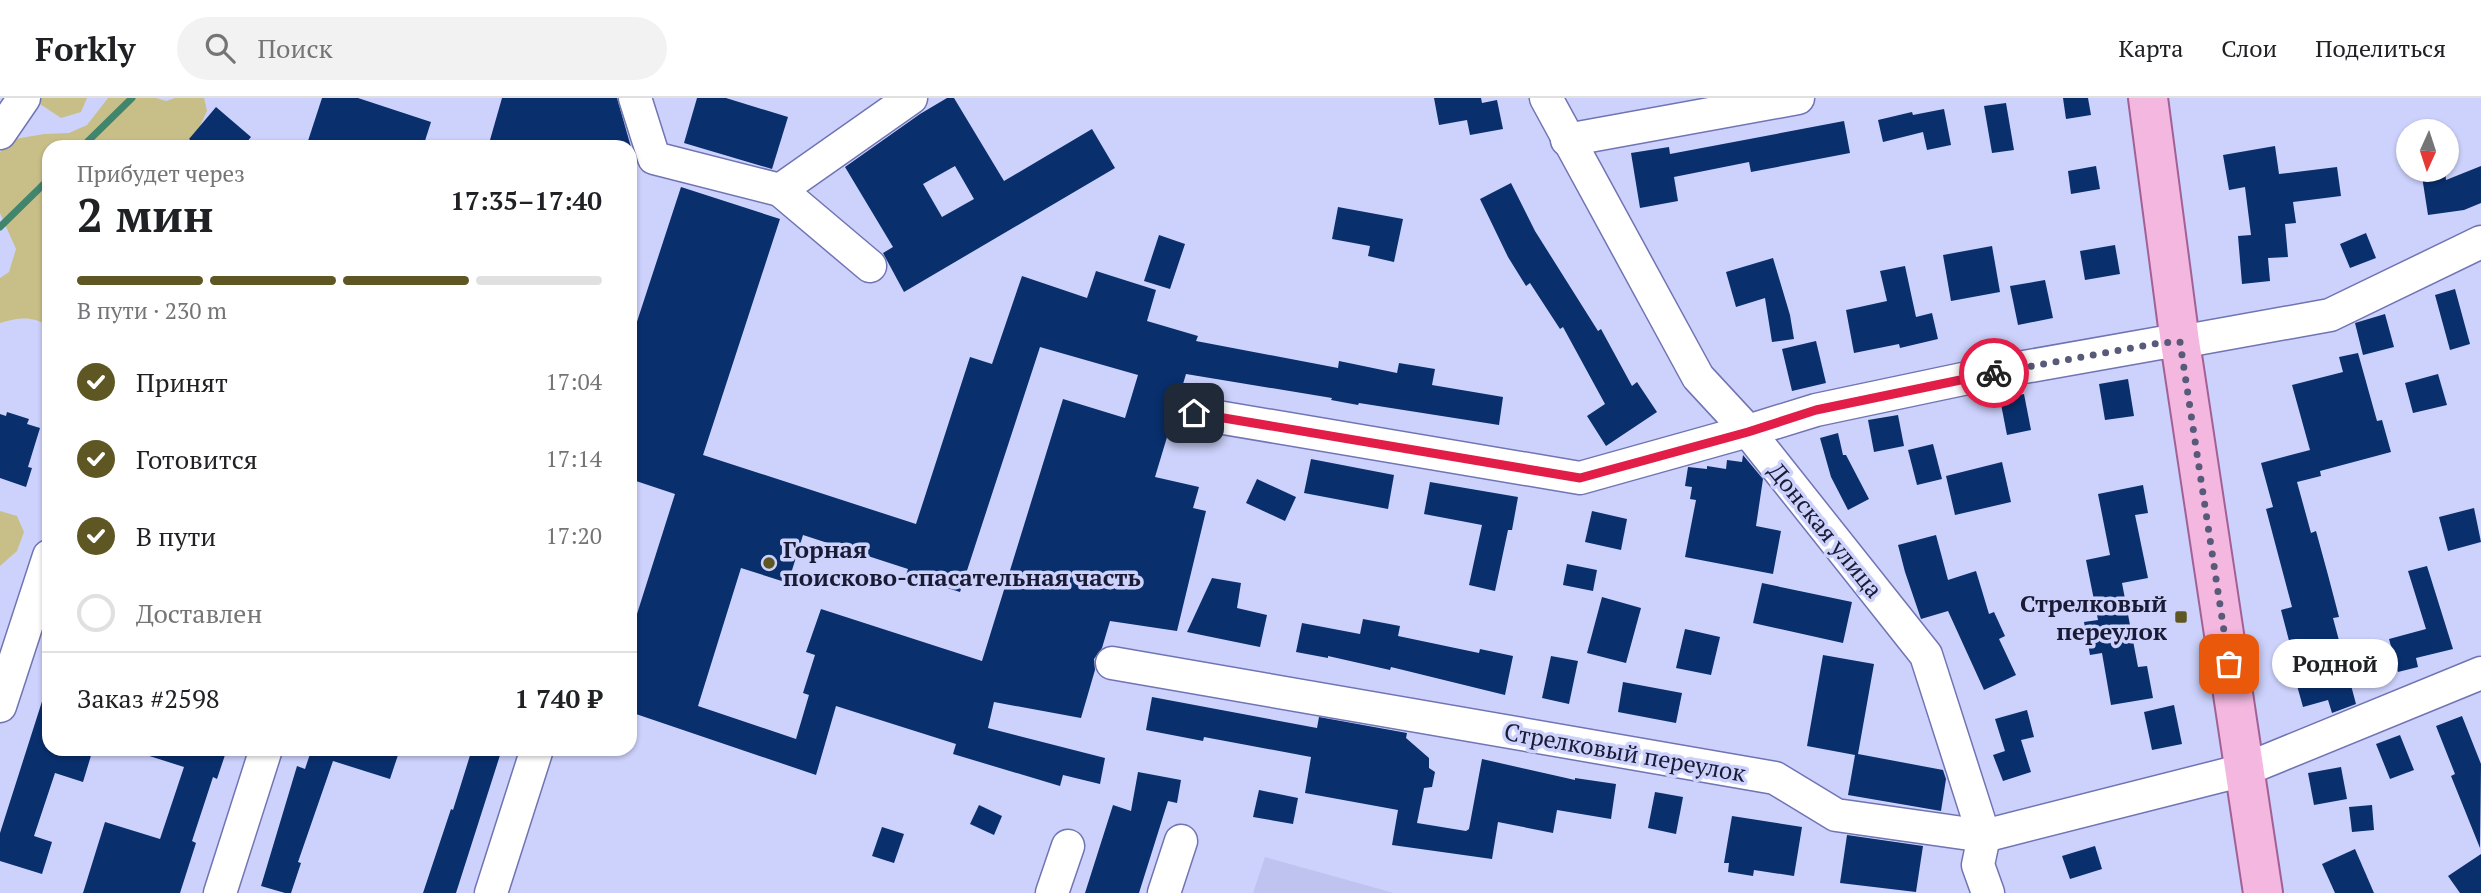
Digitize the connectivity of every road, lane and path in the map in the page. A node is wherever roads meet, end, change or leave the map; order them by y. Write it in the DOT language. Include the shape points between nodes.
graph roads {
  1 [pos="24,98"];
  2 [pos="635,98"];
  3 [pos="911,98"];
  4 [pos="1546,98"];
  5 [pos="1798,98"];
  6 [pos="2148,98"];
  7 [pos="0,133"];
  8 [pos="1567,140"];
  9 [pos="780,190"];
  10 [pos="2481,242"];
  11 [pos="870,266"];
  12 [pos="2180,342"];
  13 [pos="1194,413"];
  14 [pos="1748,432"];
  15 [pos="42,577"];
  16 [pos="1112,663"];
  17 [pos="2481,673"];
  18 [pos="0,706"];
  19 [pos="264,756"];
  20 [pos="535,756"];
  21 [pos="2245,770"];
  22 [pos="1984,836"];
  23 [pos="1181,841"];
  24 [pos="1068,846"];
  25 [pos="220,893"];
  26 [pos="491,893"];
  27 [pos="1052,893"];
  28 [pos="1164,893"];
  29 [pos="1988,893"];
  30 [pos="2263,893"];
  1 -- 7 [label="street"];
  2 -- 9 [label="street" via="654,158"];
  3 -- 9 [label="street"];
  4 -- 8 [label="street, Донская улица"];
  5 -- 8 [label="street"];
  6 -- 12 [label="main road"];
  8 -- 14 [label="street, Донская улица" via="1698,377"];
  9 -- 11 [label="street"];
  10 -- 12 [label="street" via="2330,315"];
  12 -- 14 [label="street" via="1816,410"];
  12 -- 21 [label="main road"];
  13 -- 14 [label="street" via="1580,478"];
  14 -- 22 [label="street, Донская улица" via="1926,655"];
  15 -- 18 [label="street"];
  16 -- 22 [label="street, Стрелковый переулок" via="1775,778 1836,815"];
  17 -- 21 [label="street, Стрелковый переулок"];
  19 -- 25 [label="street"];
  20 -- 26 [label="street"];
  21 -- 22 [label="street, Стрелковый переулок"];
  21 -- 30 [label="main road"];
  22 -- 29 [label="street" via="1978,865"];
  23 -- 28 [label="street"];
  24 -- 27 [label="street"];
}
